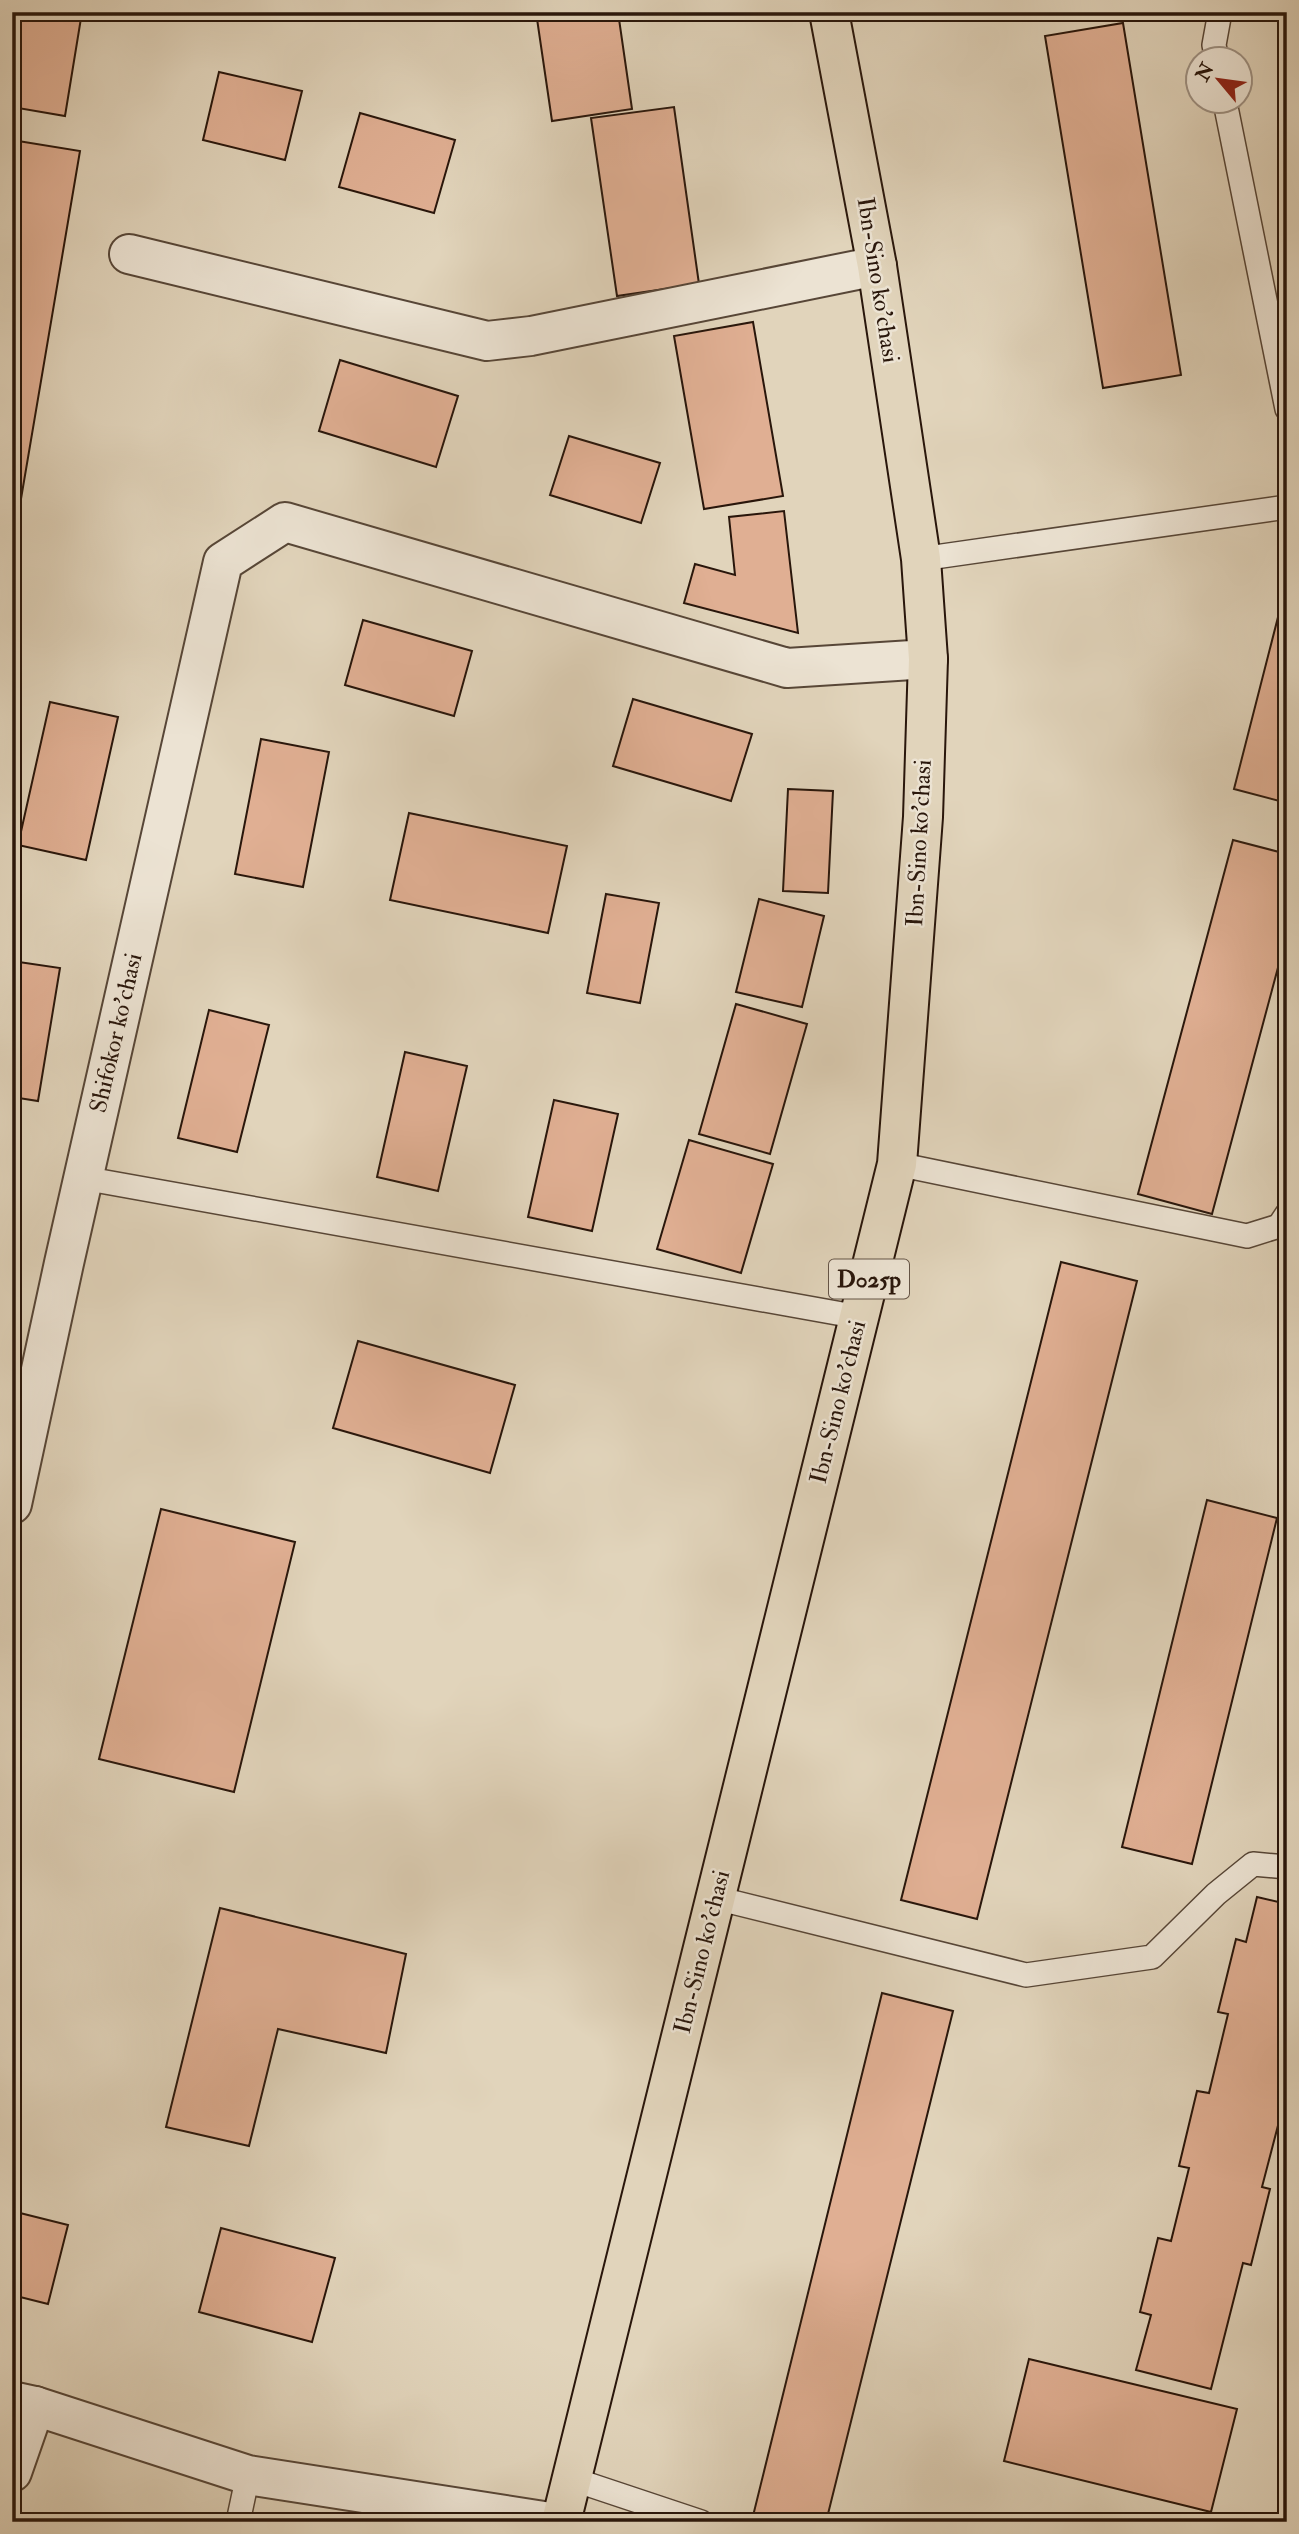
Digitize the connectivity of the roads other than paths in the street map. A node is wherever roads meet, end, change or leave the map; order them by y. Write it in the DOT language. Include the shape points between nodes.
graph roads {
  1 [pos="829,12"];
  2 [pos="1220,12"];
  3 [pos="1214,46"];
  4 [pos="1228,116"];
  5 [pos="130,254"];
  6 [pos="877,266"];
  7 [pos="1287,409"];
  8 [pos="1287,507"];
  9 [pos="921,559"];
  10 [pos="928,659"];
  11 [pos="897,1164"];
  12 [pos="83,1178"];
  13 [pos="1287,1214"];
  14 [pos="859,1317"];
  15 [pos="12,1504"];
  16 [pos="1287,1867"];
  17 [pos="716,1898"];
  18 [pos="24,2403"];
  19 [pos="12,2472"];
  20 [pos="248,2475"];
  21 [pos="572,2479"];
  22 [pos="237,2522"];
  23 [pos="550,2522"];
  24 [pos="561,2522"];
  25 [pos="701,2522"];
  1 -- 6 [label="main road, Ibn-Sino ko'chasi / D025p"];
  2 -- 3 [label="lane"];
  4 -- 7 [label="lane"];
  5 -- 6 [label="street" via="487,341"];
  6 -- 9 [label="main road, Ibn-Sino ko'chasi / D025p"];
  8 -- 9 [label="lane"];
  9 -- 10 [label="main road, Ibn-Sino ko'chasi / D025p"];
  10 -- 11 [label="main road, Ibn-Sino ko'chasi / D025p" via="923,817"];
  10 -- 12 [label="street, Shifokor ko'chasi" via="787,668 285,522 223,562"];
  11 -- 13 [label="lane" via="1247,1236 1279,1226"];
  11 -- 14 [label="main road, Ibn-Sino ko'chasi / D025p"];
  12 -- 14 [label="lane"];
  12 -- 15 [label="street, Shifokor ko'chasi"];
  14 -- 17 [label="main road, Ibn-Sino ko'chasi / D025p"];
  16 -- 17 [label="lane" via="1253,1864 1152,1957 1026,1975"];
  17 -- 21 [label="main road, Ibn-Sino ko'chasi / D025p"];
  18 -- 19 [label="street"];
  18 -- 20 [label="street"];
  20 -- 22 [label="lane"];
  20 -- 23 [label="street"];
  21 -- 24 [label="main road, Ibn-Sino ko'chasi / D025p"];
  21 -- 25 [label="lane"];
}
